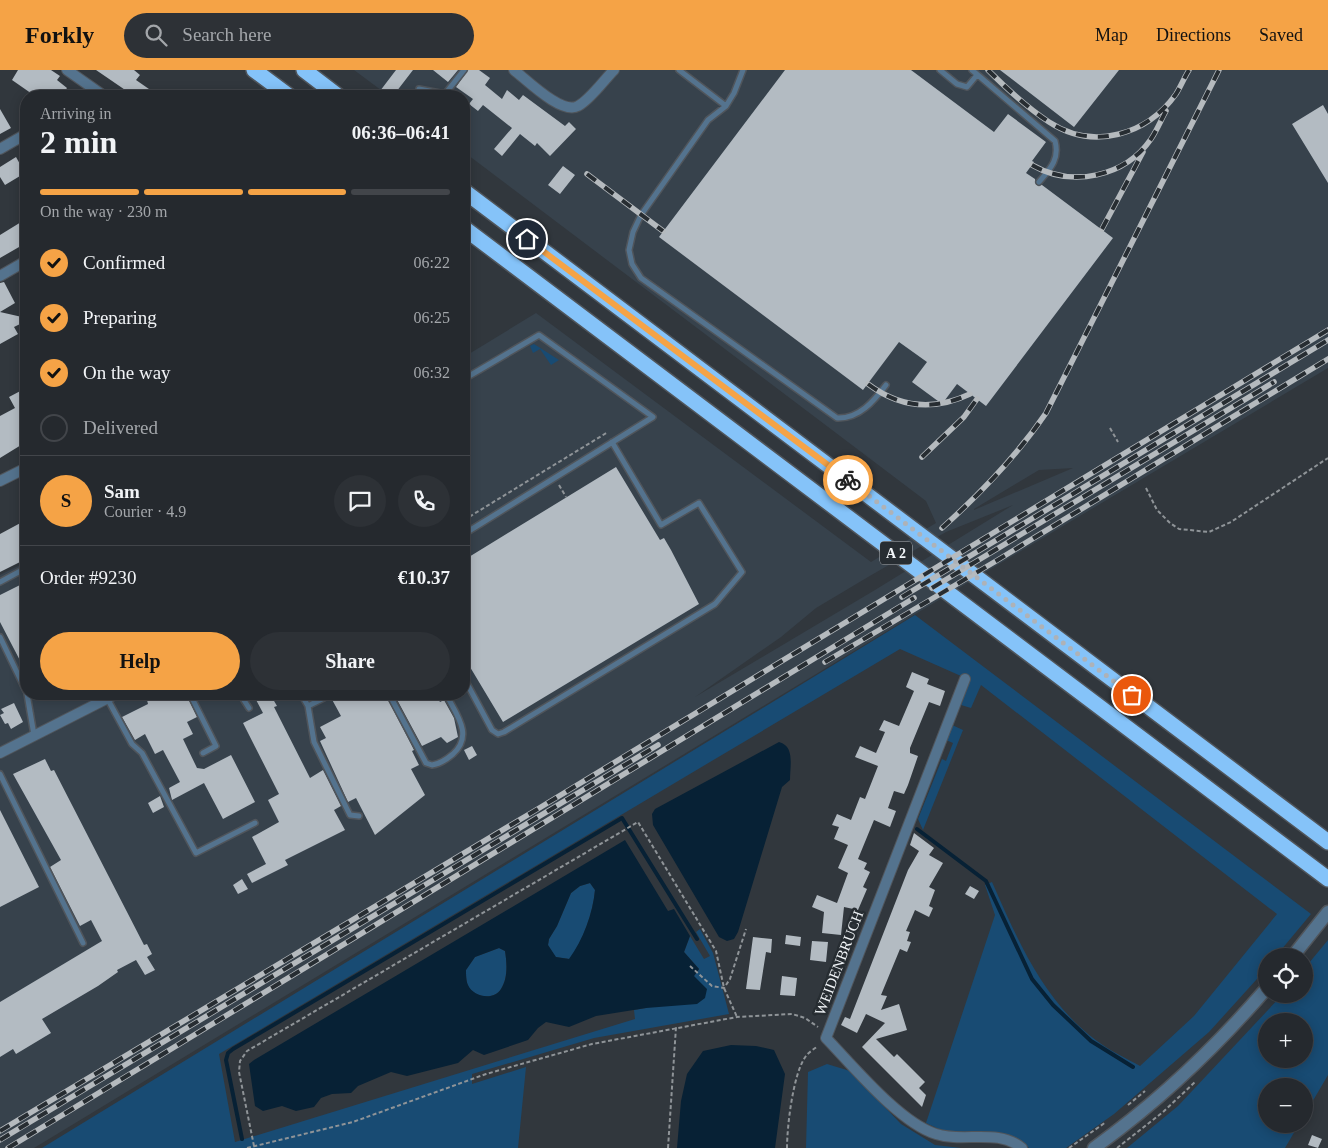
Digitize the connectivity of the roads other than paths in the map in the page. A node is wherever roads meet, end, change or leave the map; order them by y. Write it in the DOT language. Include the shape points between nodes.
graph roads {
  1 [pos="67,70"];
  2 [pos="254,70"];
  3 [pos="304,70"];
  4 [pos="464,70"];
  5 [pos="514,70"];
  6 [pos="614,70"];
  7 [pos="678,70"];
  8 [pos="743,70"];
  9 [pos="940,70"];
  10 [pos="972,70"];
  11 [pos="977,74"];
  12 [pos="419,89"];
  13 [pos="88,90"];
  14 [pos="281,90"];
  15 [pos="330,90"];
  16 [pos="424,90"];
  17 [pos="449,90"];
  18 [pos="726,106"];
  19 [pos="20,137"];
  20 [pos="0,149"];
  21 [pos="1039,182"];
  22 [pos="470,196"];
  23 [pos="470,233"];
  24 [pos="20,265"];
  25 [pos="0,276"];
  26 [pos="470,376"];
  27 [pos="886,385"];
  28 [pos="612,442"];
  29 [pos="20,471"];
  30 [pos="0,481"];
  31 [pos="470,530"];
  32 [pos="20,571"];
  33 [pos="0,582"];
  34 [pos="0,637"];
  35 [pos="20,676"];
  36 [pos="965,679"];
  37 [pos="470,689"];
  38 [pos="28,700"];
  39 [pos="103,700"];
  40 [pos="113,700"];
  41 [pos="193,700"];
  42 [pos="244,700"];
  43 [pos="304,700"];
  44 [pos="320,700"];
  45 [pos="392,700"];
  46 [pos="449,700"];
  47 [pos="308,706"];
  48 [pos="249,708"];
  49 [pos="34,736"];
  50 [pos="0,753"];
  51 [pos="203,753"];
  52 [pos="0,774"];
  53 [pos="359,816"];
  54 [pos="255,823"];
  55 [pos="1328,842"];
  56 [pos="1328,879"];
  57 [pos="1328,912"];
  58 [pos="83,943"];
  59 [pos="1299,948"];
  60 [pos="1258,991"];
  61 [pos="1022,1148"];
  62 [pos="1094,1148"];
  1 -- 13 [label="street"];
  2 -- 14 [label="highway"];
  3 -- 15 [label="highway"];
  4 -- 17 [label="lane"];
  5 -- 6 [label="street" via="560,106 570,109 580,106"];
  7 -- 18 [label="lane"];
  8 -- 18 [label="lane"];
  9 -- 11 [label="lane" via="967,87"];
  10 -- 11 [label="lane"];
  11 -- 21 [label="lane" via="1055,141 1057,155 1054,163"];
  12 -- 16 [label="lane"];
  18 -- 27 [label="lane" via="708,120 641,215 629,250 632,264 641,278 837,418 856,415"];
  19 -- 20 [label="street"];
  22 -- 55 [label="highway, A 2"];
  23 -- 56 [label="highway, A 2"];
  24 -- 25 [label="street"];
  26 -- 28 [label="lane" via="539,335 653,417"];
  28 -- 31 [label="lane"];
  28 -- 37 [label="lane" via="661,525 699,503 742,572 715,604 504,732 498,734 492,730"];
  29 -- 30 [label="street"];
  32 -- 33 [label="lane"];
  34 -- 35 [label="lane"];
  36 -- 61 [label="street, WEIDENBRUCH" via="826,1038 916,1125 956,1138 1006,1139"];
  38 -- 49 [label="lane"];
  39 -- 49 [label="street"];
  40 -- 54 [label="lane" via="132,744 142,753 196,853"];
  41 -- 51 [label="lane" via="216,746"];
  42 -- 48 [label="lane"];
  43 -- 47 [label="lane"];
  44 -- 47 [label="lane"];
  45 -- 46 [label="lane" via="426,763 432,765 458,750 464,735 464,728"];
  47 -- 53 [label="lane" via="319,754 350,815"];
  49 -- 50 [label="street"];
  52 -- 58 [label="lane"];
  57 -- 59 [label="street"];
  60 -- 62 [label="street" via="1222,1038 1182,1078"];
}
